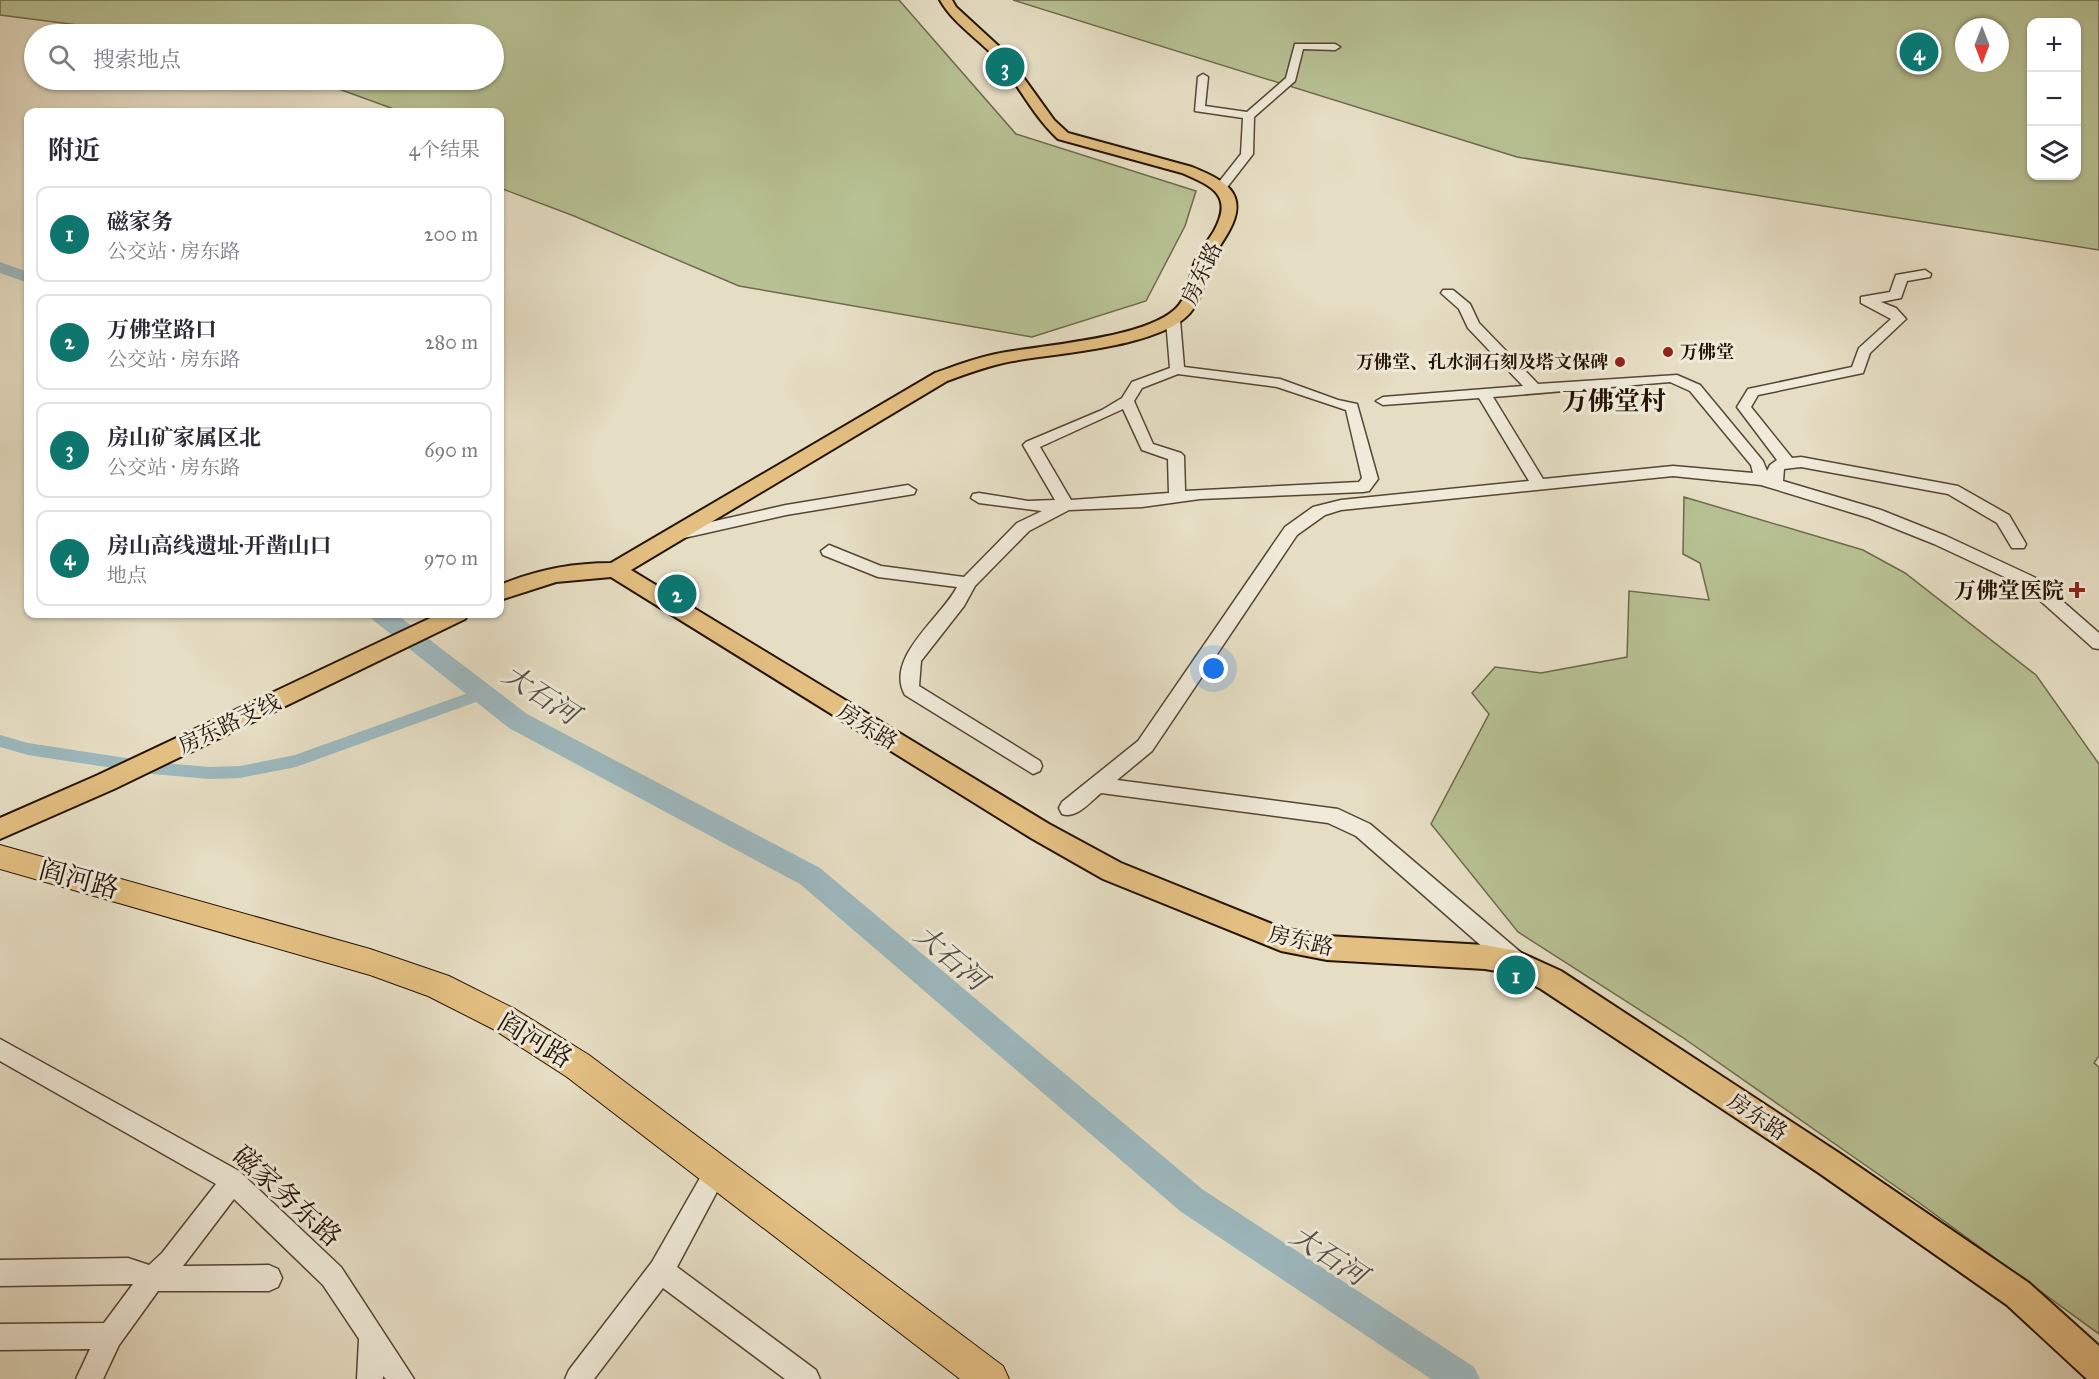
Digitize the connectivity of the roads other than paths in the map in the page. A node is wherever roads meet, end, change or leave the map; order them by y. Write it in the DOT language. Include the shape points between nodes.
graph roads {
  1 [pos="946,0"];
  2 [pos="1335,47"];
  3 [pos="1203,77"];
  4 [pos="1249,116"];
  5 [pos="1221,187"];
  6 [pos="1925,273"];
  7 [pos="1448,292"];
  8 [pos="1173,320"];
  9 [pos="1177,370"];
  10 [pos="1535,390"];
  11 [pos="1485,395"];
  12 [pos="1127,401"];
  13 [pos="1383,401"];
  14 [pos="1788,462"];
  15 [pos="1769,482"];
  16 [pos="1538,483"];
  17 [pos="908,490"];
  18 [pos="1177,497"];
  19 [pos="979,498"];
  20 [pos="1066,505"];
  21 [pos="673,536"];
  22 [pos="2018,544"];
  23 [pos="829,551"];
  24 [pos="615,570"];
  25 [pos="968,583"];
  26 [pos="504,591"];
  27 [pos="449,618"];
  28 [pos="2098,640"];
  29 [pos="1033,766"];
  30 [pos="1098,785"];
  31 [pos="1069,808"];
  32 [pos="0,829"];
  33 [pos="0,857"];
  34 [pos="1517,963"];
  35 [pos="0,1049"];
  36 [pos="231,1179"];
  37 [pos="708,1186"];
  38 [pos="661,1271"];
  39 [pos="0,1273"];
  40 [pos="269,1278"];
  41 [pos="152,1279"];
  42 [pos="110,1336"];
  43 [pos="0,1337"];
  44 [pos="372,1337"];
  45 [pos="2099,1368"];
  46 [pos="88,1379"];
  47 [pos="370,1379"];
  48 [pos="401,1379"];
  49 [pos="578,1379"];
  50 [pos="807,1379"];
  51 [pos="990,1379"];
  1 -- 5 [label="main road" via="1000,55 1049,123 1063,136 1193,173"];
  2 -- 4 [label="street" via="1299,46 1291,79"];
  3 -- 4 [label="street" via="1199,109"];
  4 -- 5 [label="street" via="1247,154"];
  5 -- 8 [label="main road, 房东路" via="1231,206 1229,217 1203,264 1193,295"];
  6 -- 14 [label="street" via="1901,278 1896,295 1866,300 1899,319 1864,351 1858,370 1753,392 1744,407"];
  7 -- 10 [label="street" via="1465,307 1473,325"];
  8 -- 9 [label="street"];
  8 -- 21 [label="main road, 房东路" via="1133,334 993,360 941,377"];
  9 -- 12 [label="street" via="1137,385"];
  9 -- 18 [label="street" via="1280,383 1352,407 1370,479 1363,487"];
  10 -- 11 [label="street"];
  10 -- 15 [label="street" via="1661,378 1681,380 1695,388"];
  11 -- 13 [label="street"];
  11 -- 16 [label="street"];
  12 -- 18 [label="street" via="1147,447 1176,456"];
  12 -- 20 [label="street" via="1031,445"];
  14 -- 15 [label="street" via="1775,468"];
  14 -- 22 [label="street" via="1952,490 2003,519"];
  15 -- 16 [label="street" via="1712,472 1673,471"];
  15 -- 28 [label="street" via="1907,525 2030,582"];
  16 -- 30 [label="street" via="1341,505 1304,520 1291,531 1145,746"];
  17 -- 21 [label="street" via="786,510"];
  18 -- 20 [label="street"];
  19 -- 20 [label="street" via="1028,506"];
  20 -- 25 [label="street" via="1023,527"];
  21 -- 24 [label="main road, 房东路"];
  23 -- 25 [label="street" via="878,571"];
  24 -- 26 [label="main road" via="552,573"];
  24 -- 34 [label="main road, 房东路" via="1040,831 1112,871 1281,939 1327,948 1454,954"];
  25 -- 29 [label="street" via="958,602 912,659 911,690"];
  27 -- 32 [label="main road, 房东路支线"];
  30 -- 31 [label="street"];
  30 -- 34 [label="street" via="1331,815 1363,830"];
  33 -- 51 [label="highway, 阎河路" via="370,962 438,986 504,1020 578,1066"];
  34 -- 45 [label="main road, 房东路" via="1592,1006 2018,1294"];
  35 -- 36 [label="street, 磁家务东路"];
  36 -- 41 [label="street" via="216,1205 171,1262"];
  36 -- 44 [label="street, 磁家务东路" via="332,1276"];
  37 -- 38 [label="street"];
  38 -- 49 [label="street"];
  38 -- 50 [label="street"];
  39 -- 41 [label="street" via="128,1270"];
  40 -- 41 [label="street"];
  41 -- 42 [label="street"];
  42 -- 43 [label="street"];
  42 -- 46 [label="street"];
  44 -- 47 [label="street"];
  44 -- 48 [label="street, 磁家务东路"];
}
